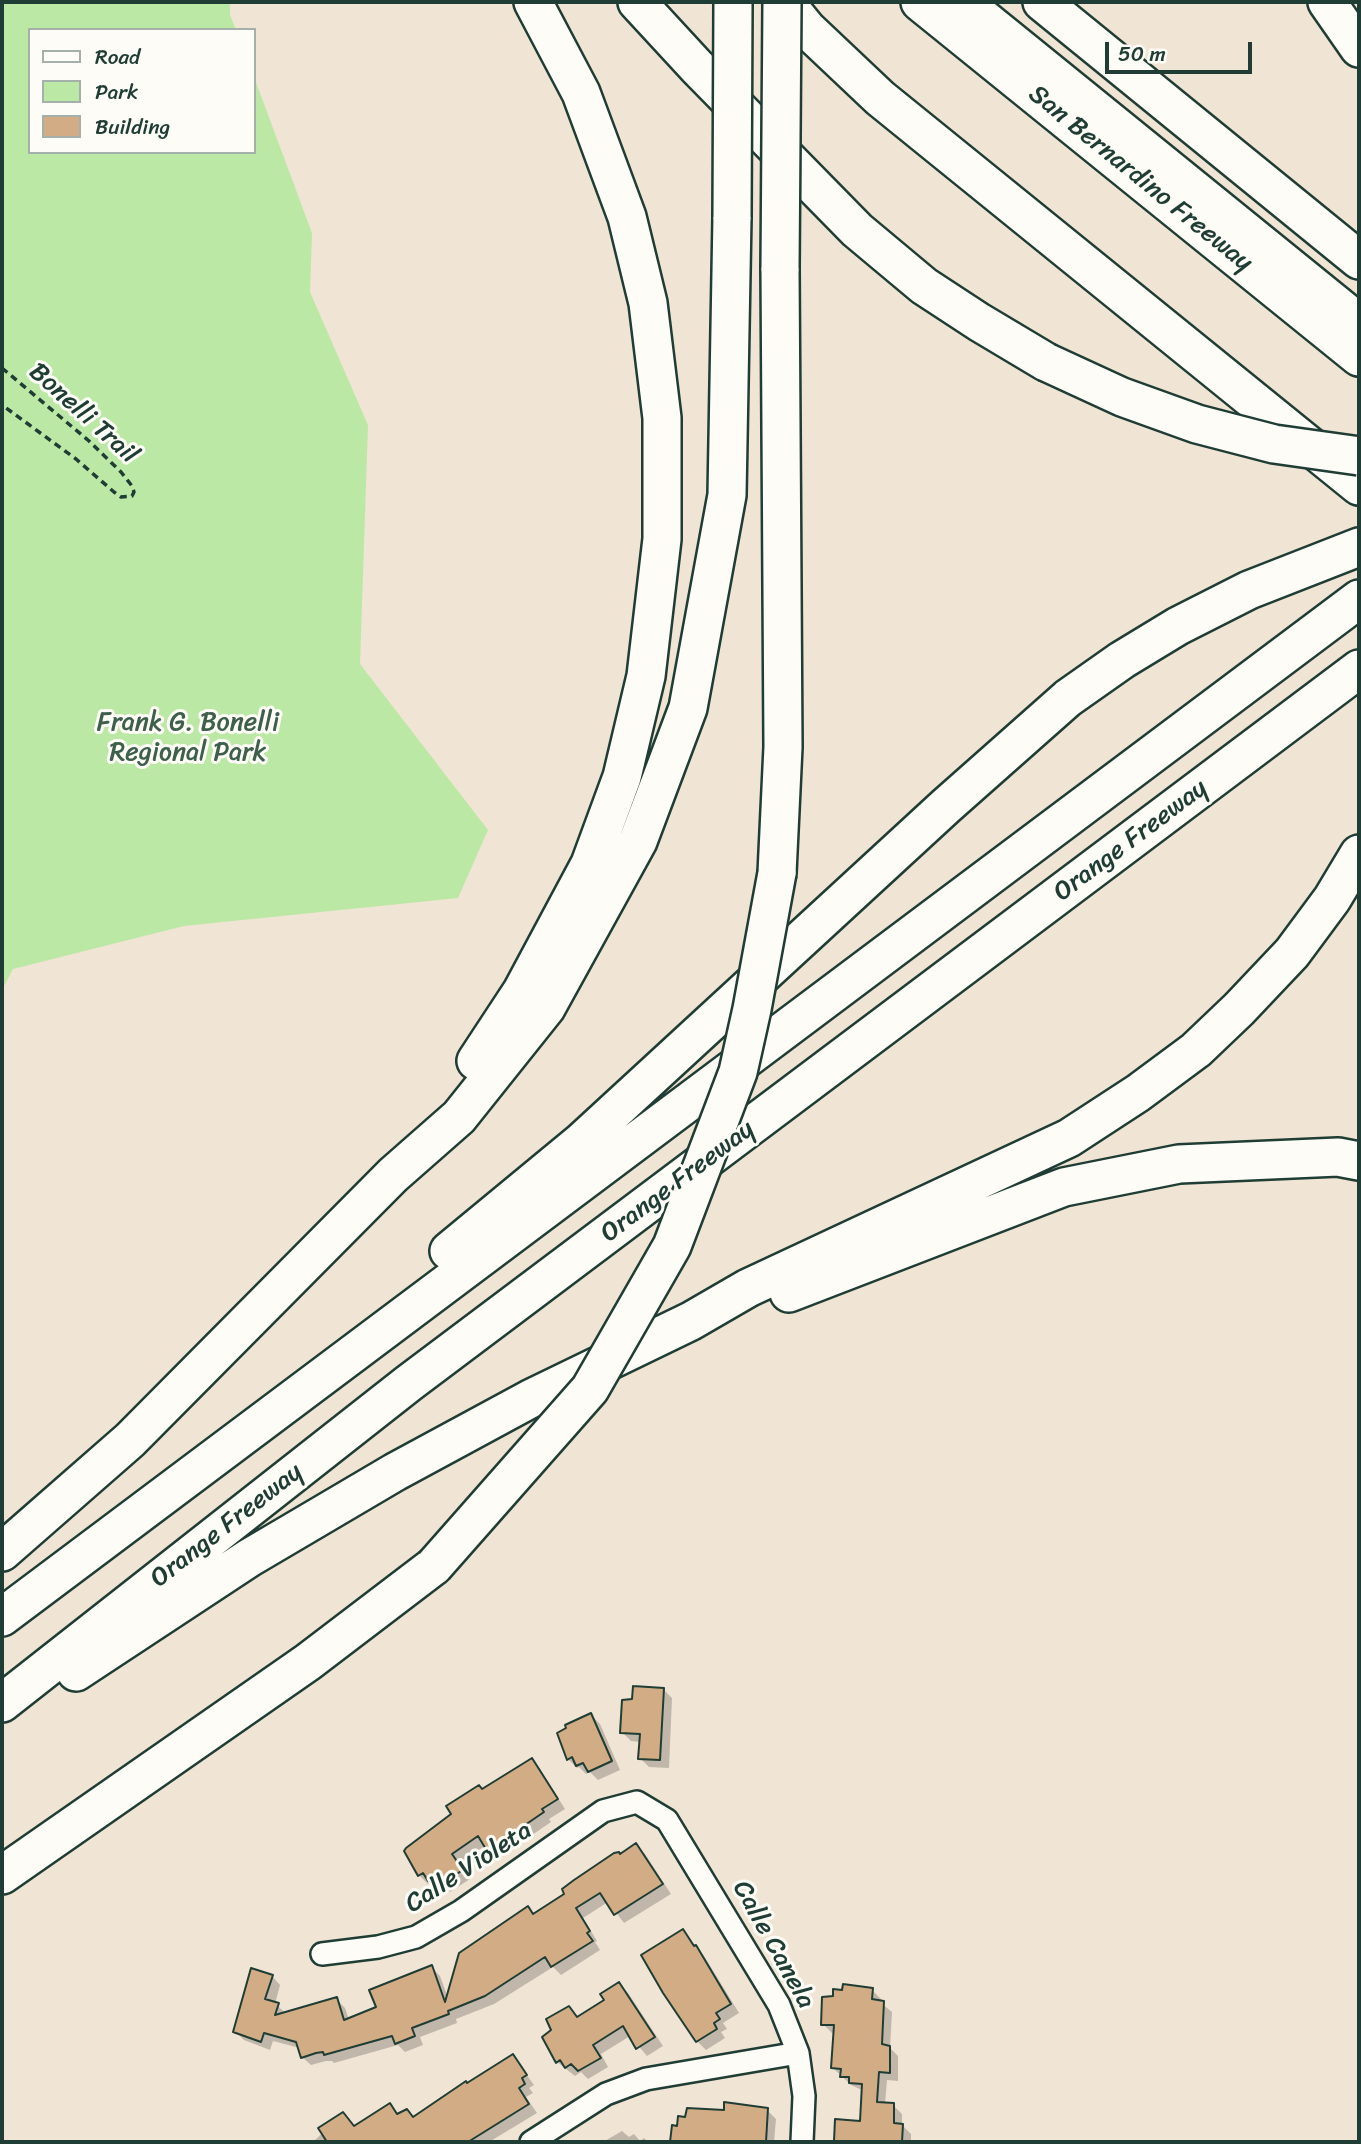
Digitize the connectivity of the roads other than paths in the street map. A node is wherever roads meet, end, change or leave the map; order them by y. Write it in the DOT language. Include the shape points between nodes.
graph roads {
  1 [pos="533,2"];
  2 [pos="637,2"];
  3 [pos="733,2"];
  4 [pos="784,2"];
  5 [pos="920,2"];
  6 [pos="963,2"];
  7 [pos="1042,2"];
  8 [pos="1359,260"];
  9 [pos="1359,323"];
  10 [pos="1359,358"];
  11 [pos="1359,456"];
  12 [pos="1359,486"];
  13 [pos="1359,547"];
  14 [pos="1359,599"];
  15 [pos="1348,677"];
  16 [pos="1359,854"];
  17 [pos="1359,1161"];
  18 [pos="393,1175"];
  19 [pos="691,1321"];
  20 [pos="250,1429"];
  21 [pos="2,1552"];
  22 [pos="2,1617"];
  23 [pos="2,1703"];
  24 [pos="2,1713"];
  25 [pos="637,1802"];
  26 [pos="2,1875"];
  27 [pos="322,1954"];
  28 [pos="798,2053"];
  29 [pos="531,2142"];
  30 [pos="803,2142"];
  1 -- 18 [label="highway" via="581,93 627,217 648,303 662,418 662,539 646,676 622,777 590,864 488,1045"];
  2 -- 11 [label="highway, bridge" via="857,230 924,286 979,322 1046,362 1122,397 1197,424 1274,444"];
  3 -- 18 [label="highway, bridge" via="727,495 688,708 638,841 546,1008 459,1117"];
  4 -- 12 [label="highway" via="880,98"];
  4 -- 26 [label="highway, bridge" via="780,268 783,747 777,873 738,1072 672,1246 590,1389 434,1566 308,1662"];
  5 -- 10 [label="highway, San Bernardino Freeway"];
  6 -- 9 [label="highway"];
  7 -- 8 [label="highway"];
  13 -- 20 [label="highway" via="1249,590 1178,626 1068,698 581,1142 445,1254"];
  14 -- 20 [label="highway"];
  15 -- 23 [label="highway, Orange Freeway" via="409,1383"];
  16 -- 19 [label="highway" via="1332,899 1283,962 1196,1050 1138,1093 1069,1138 748,1288"];
  17 -- 19 [label="highway" via="1338,1157 1179,1164 1064,1187 762,1304"];
  18 -- 21 [label="highway" via="130,1440"];
  19 -- 24 [label="highway" via="530,1399 395,1472 249,1558 44,1694"];
  20 -- 22 [label="highway"];
  25 -- 27 [label="street, Calle Violeta" via="603,1811 461,1911 416,1937"];
  25 -- 28 [label="street, Calle Canela" via="667,1820 779,2005"];
  28 -- 29 [label="street" via="646,2079 606,2094"];
  28 -- 30 [label="street, Calle Canela" via="804,2096"];
}
